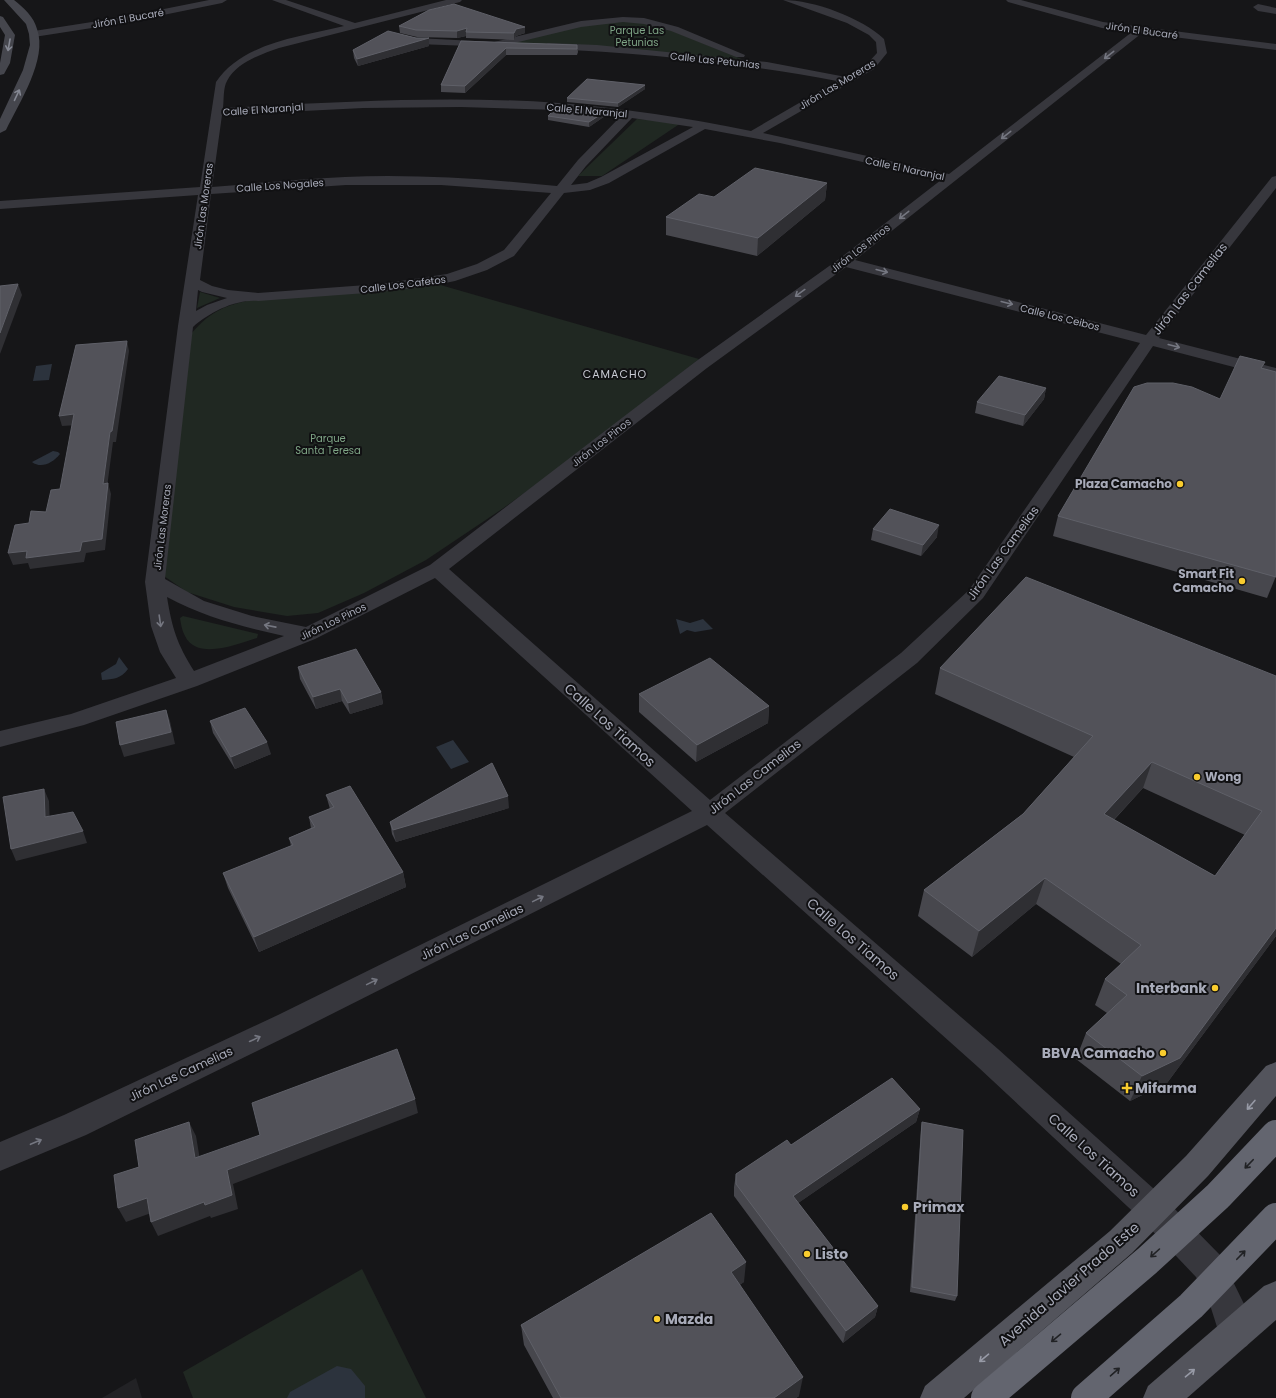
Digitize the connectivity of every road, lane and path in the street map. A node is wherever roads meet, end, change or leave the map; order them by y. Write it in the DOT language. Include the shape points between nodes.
graph roads {
  1 [pos="9,0"];
  2 [pos="222,0"];
  3 [pos="277,0"];
  4 [pos="457,0"];
  5 [pos="788,0"];
  6 [pos="1011,0"];
  7 [pos="827,3"];
  8 [pos="1276,4"];
  9 [pos="807,7"];
  10 [pos="1276,11"];
  11 [pos="0,20"];
  12 [pos="352,26"];
  13 [pos="373,31"];
  14 [pos="1139,31"];
  15 [pos="34,34"];
  16 [pos="387,35"];
  17 [pos="497,44"];
  18 [pos="1276,47"];
  19 [pos="767,65"];
  20 [pos="0,72"];
  21 [pos="847,80"];
  22 [pos="217,112"];
  23 [pos="630,114"];
  24 [pos="704,125"];
  25 [pos="0,130"];
  26 [pos="753,134"];
  27 [pos="950,178"];
  28 [pos="1276,180"];
  29 [pos="206,190"];
  30 [pos="561,190"];
  31 [pos="0,205"];
  32 [pos="844,262"];
  33 [pos="193,282"];
  34 [pos="258,297"];
  35 [pos="186,326"];
  36 [pos="1150,340"];
  37 [pos="1276,373"];
  38 [pos="437,569"];
  39 [pos="155,582"];
  40 [pos="308,634"];
  41 [pos="189,681"];
  42 [pos="0,739"];
  43 [pos="709,813"];
  44 [pos="1276,1075"];
  45 [pos="1276,1136"];
  46 [pos="0,1157"];
  47 [pos="1153,1209"];
  48 [pos="1276,1218"];
  49 [pos="1276,1298"];
  50 [pos="1235,1334"];
  51 [pos="937,1398"];
  52 [pos="986,1398"];
  53 [pos="1086,1398"];
  54 [pos="1160,1398"];
  1 -- 15 [label="main road" via="27,18"];
  2 -- 15 [label="street, Jirón El Bucaré" via="113,22"];
  3 -- 12 [label="street"];
  4 -- 12 [label="street, Jirón Las Moreras"];
  5 -- 9 [label="street, Jirón Las Moreras"];
  6 -- 14 [label="street, Jirón El Bucaré" via="1079,20"];
  7 -- 9 [label="street"];
  8 -- 10 [label="street" via="1258,8"];
  9 -- 21 [label="street, Jirón Las Moreras" via="857,24 881,41 883,49 880,58"];
  11 -- 20 [label="main road, one-way" via="10,35 5,62"];
  12 -- 13 [label="street"];
  12 -- 22 [label="street, Jirón Las Moreras" via="276,46 246,59 229,71 221,82"];
  14 -- 18 [label="street, Jirón El Bucaré"];
  14 -- 27 [label="street, Jirón Los Pinos, one-way"];
  25 -- 15 [label="main road, one-way" via="31,62 35,46"];
  16 -- 17 [label="street, Calle Las Petunias" via="417,41"];
  17 -- 19 [label="street, Calle Las Petunias" via="597,48"];
  17 -- 19 [label="street" via="596,20 642,21 665,25"];
  19 -- 21 [label="street, Calle Las Petunias"];
  21 -- 26 [label="street, Jirón Las Moreras"];
  22 -- 23 [label="street, Calle El Naranjal" via="356,104 451,102 542,106"];
  22 -- 29 [label="street, Jirón Las Moreras"];
  23 -- 24 [label="street, Calle El Naranjal"];
  23 -- 30 [label="street, Calle Los Cafetos" via="582,163"];
  24 -- 26 [label="street, Calle El Naranjal"];
  24 -- 30 [label="street" via="605,180 590,186"];
  26 -- 27 [label="street, Calle El Naranjal"];
  27 -- 32 [label="street, Jirón Los Pinos, one-way"];
  28 -- 36 [label="street, Jirón Las Camelias"];
  29 -- 30 [label="street, Calle Los Nogales" via="346,181 441,181"];
  29 -- 31 [label="street, Calle Los Nogales"];
  29 -- 33 [label="street, Jirón Las Moreras"];
  30 -- 34 [label="street, Calle Los Cafetos" via="509,253 482,267 430,282"];
  32 -- 36 [label="street, Calle Los Ceibos, one-way"];
  32 -- 38 [label="street, Jirón Los Pinos, one-way" via="701,365"];
  33 -- 34 [label="street, Calle Los Cafetos" via="207,289 228,294"];
  33 -- 35 [label="street, Jirón Las Moreras"];
  34 -- 35 [label="street, Calle Los Cafetos" via="227,302 201,312"];
  35 -- 39 [label="street, Jirón Las Moreras"];
  36 -- 37 [label="street, Calle Los Ceibos, one-way"];
  36 -- 43 [label="street, Jirón Las Camelias" via="976,594 909,658"];
  38 -- 40 [label="street, Jirón Los Pinos"];
  38 -- 43 [label="street, Calle Los Tiamos"];
  40 -- 39 [label="street, Jirón Las Moreras, one-way" via="248,622 204,607"];
  39 -- 41 [label="street, Jirón Las Moreras, one-way" via="161,626"];
  40 -- 41 [label="street, Jirón Los Pinos"];
  41 -- 42 [label="street, Jirón Los Pinos" via="76,720"];
  46 -- 43 [label="street, Jirón Las Camelias, one-way" via="75,1125 288,1023"];
  43 -- 47 [label="street, Calle Los Tiamos" via="988,1058"];
  44 -- 47 [label="main road, Avenida Javier Prado Este, one-way" via="1197,1166"];
  45 -- 52 [label="highway, one-way, bridge" via="1218,1196 1153,1256"];
  47 -- 50 [label="street, Calle Los Tiamos" via="1208,1266 1227,1304"];
  47 -- 51 [label="main road, Avenida Javier Prado Este, one-way" via="1121,1242"];
  53 -- 48 [label="highway, one-way, bridge" via="1191,1306"];
  49 -- 50 [label="main road"];
  54 -- 50 [label="main road, one-way"];
}
